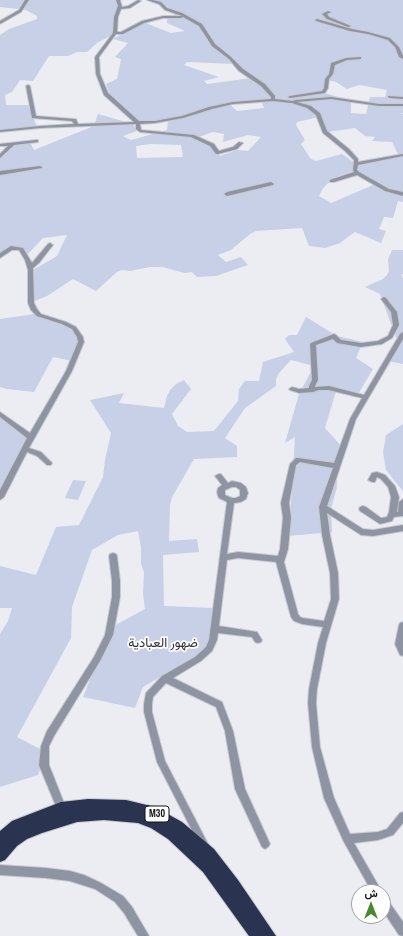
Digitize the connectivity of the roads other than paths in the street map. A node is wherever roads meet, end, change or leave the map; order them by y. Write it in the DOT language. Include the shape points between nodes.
graph roads {
  1 [pos="27,0"];
  2 [pos="118,0"];
  3 [pos="149,0"];
  4 [pos="139,1"];
  5 [pos="120,8"];
  6 [pos="328,12"];
  7 [pos="188,18"];
  8 [pos="316,20"];
  9 [pos="0,23"];
  10 [pos="115,31"];
  11 [pos="366,33"];
  12 [pos="360,58"];
  13 [pos="403,58"];
  14 [pos="28,86"];
  15 [pos="390,97"];
  16 [pos="403,98"];
  17 [pos="273,100"];
  18 [pos="280,100"];
  19 [pos="292,102"];
  20 [pos="403,105"];
  21 [pos="138,123"];
  22 [pos="77,126"];
  23 [pos="0,131"];
  24 [pos="36,141"];
  25 [pos="241,143"];
  26 [pos="13,144"];
  27 [pos="0,145"];
  28 [pos="403,155"];
  29 [pos="0,157"];
  30 [pos="356,164"];
  31 [pos="40,167"];
  32 [pos="0,173"];
  33 [pos="357,173"];
  34 [pos="332,181"];
  35 [pos="271,184"];
  36 [pos="227,194"];
  37 [pos="403,194"];
  38 [pos="50,245"];
  39 [pos="0,256"];
  40 [pos="31,267"];
  41 [pos="384,299"];
  42 [pos="402,336"];
  43 [pos="292,389"];
  44 [pos="313,390"];
  45 [pos="365,397"];
  46 [pos="0,414"];
  47 [pos="31,437"];
  48 [pos="26,449"];
  49 [pos="49,463"];
  50 [pos="336,466"];
  51 [pos="219,476"];
  52 [pos="372,480"];
  53 [pos="226,485"];
  54 [pos="0,497"];
  55 [pos="395,497"];
  56 [pos="231,501"];
  57 [pos="403,501"];
  58 [pos="323,506"];
  59 [pos="362,509"];
  60 [pos="388,518"];
  61 [pos="403,528"];
  62 [pos="391,530"];
  63 [pos="113,556"];
  64 [pos="223,558"];
  65 [pos="281,560"];
  66 [pos="328,625"];
  67 [pos="403,625"];
  68 [pos="214,629"];
  69 [pos="258,640"];
  70 [pos="403,654"];
  71 [pos="165,678"];
  72 [pos="61,808"];
  73 [pos="403,816"];
  74 [pos="0,839"];
  75 [pos="347,839"];
  76 [pos="265,844"];
  77 [pos="209,854"];
  78 [pos="0,855"];
  79 [pos="0,870"];
  80 [pos="372,884"];
  81 [pos="391,914"];
  82 [pos="403,931"];
  83 [pos="144,936"];
  84 [pos="258,936"];
  85 [pos="269,936"];
  1 -- 9 [label="street" via="20,11"];
  2 -- 5 [label="street"];
  3 -- 7 [label="street"];
  4 -- 5 [label="street"];
  5 -- 10 [label="street"];
  6 -- 11 [label="street" via="324,14 328,18 364,30"];
  7 -- 10 [label="street" via="163,17 143,22 122,33"];
  7 -- 17 [label="street" via="201,25 212,45 263,85"];
  8 -- 11 [label="street"];
  10 -- 21 [label="street" via="97,58 98,74 106,94"];
  11 -- 13 [label="street" via="389,39"];
  12 -- 18 [label="street" via="346,59 333,64 323,92"];
  14 -- 22 [label="street" via="34,117 74,120"];
  15 -- 16 [label="street"];
  17 -- 18 [label="street"];
  17 -- 21 [label="street" via="227,104 169,120"];
  18 -- 19 [label="street"];
  19 -- 20 [label="street" via="331,98 374,105"];
  19 -- 30 [label="street" via="316,111 325,132 347,150 356,160"];
  21 -- 22 [label="street"];
  21 -- 25 [label="street" via="138,129 142,132 189,135 212,145 218,153 235,148"];
  22 -- 23 [label="street"];
  24 -- 26 [label="street"];
  26 -- 27 [label="street"];
  26 -- 29 [label="street"];
  28 -- 30 [label="street"];
  30 -- 33 [label="street" via="354,170"];
  31 -- 32 [label="street"];
  33 -- 34 [label="street"];
  33 -- 37 [label="street" via="387,190"];
  35 -- 36 [label="street"];
  38 -- 40 [label="street"];
  39 -- 40 [label="street" via="10,249 20,249"];
  40 -- 47 [label="street" via="34,310 39,315 74,328 81,342 69,371"];
  41 -- 44 [label="street" via="394,312 396,325 390,337 380,343 362,345 339,342 334,336 313,344"];
  42 -- 45 [label="street"];
  43 -- 44 [label="street"];
  44 -- 45 [label="street" via="329,388"];
  45 -- 50 [label="street" via="353,419"];
  46 -- 47 [label="street"];
  47 -- 48 [label="street"];
  48 -- 49 [label="street" via="39,454"];
  48 -- 54 [label="street"];
  50 -- 58 [label="street"];
  50 -- 65 [label="street" via="302,460 292,464 285,503 287,518"];
  51 -- 53 [label="street"];
  52 -- 55 [label="street" via="377,474 383,477 391,486"];
  53 -- 56 [label="street" via="220,492"];
  53 -- 56 [label="street" via="238,485 243,489 242,498"];
  55 -- 57 [label="street"];
  55 -- 60 [label="street" via="395,506"];
  56 -- 64 [label="street"];
  57 -- 60 [label="street" via="401,514"];
  58 -- 62 [label="street" via="361,532"];
  58 -- 66 [label="street" via="323,519 336,586"];
  59 -- 60 [label="street" via="380,522"];
  60 -- 62 [label="street"];
  61 -- 62 [label="street"];
  63 -- 72 [label="street" via="116,597 109,635 45,746 44,764"];
  64 -- 65 [label="street" via="238,555"];
  64 -- 68 [label="street"];
  65 -- 66 [label="street" via="294,615 302,621"];
  66 -- 75 [label="street" via="313,689 313,715 316,747 329,798"];
  67 -- 70 [label="street" via="399,644"];
  68 -- 69 [label="street" via="254,634"];
  68 -- 71 [label="street" via="213,640 204,655"];
  71 -- 76 [label="street" via="219,705 229,731 240,789"];
  71 -- 77 [label="street" via="149,696 148,712 161,762"];
  72 -- 74 [label="highway, M30" via="17,825"];
  72 -- 77 [label="highway, M30" via="88,805 126,806 155,813 176,826"];
  73 -- 75 [label="street" via="390,832 378,836"];
  75 -- 80 [label="street"];
  77 -- 85 [label="highway, M30"];
  78 -- 84 [label="highway, M30" via="12,841 22,835 67,819 104,814 138,817 167,831 205,863"];
  79 -- 83 [label="street" via="70,876 91,883 119,899"];
  81 -- 82 [label="street"];
}
